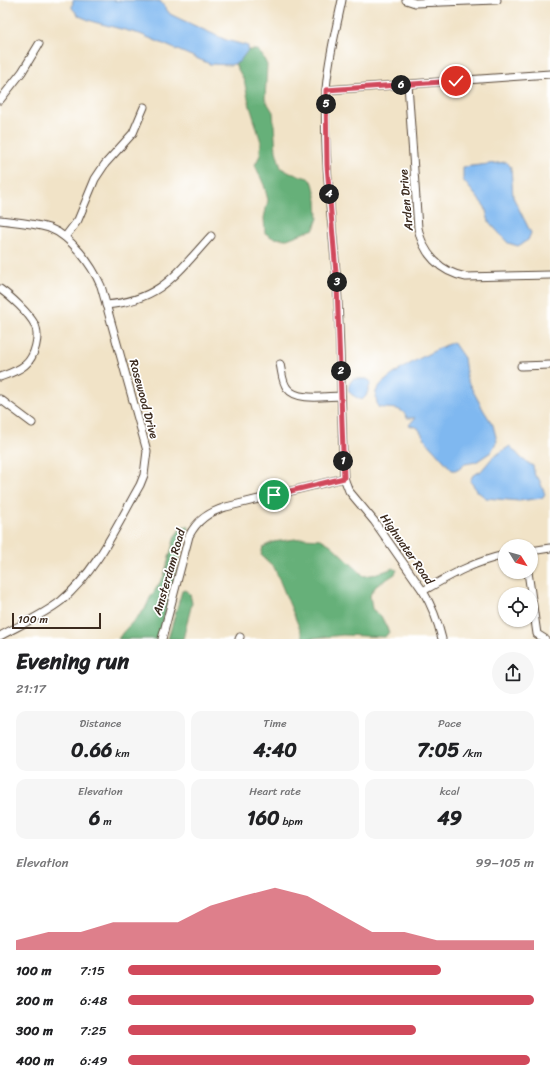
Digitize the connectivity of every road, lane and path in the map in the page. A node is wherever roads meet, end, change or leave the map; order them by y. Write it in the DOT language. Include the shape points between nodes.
graph roads {
  1 [pos="342,0"];
  2 [pos="406,0"];
  3 [pos="497,0"];
  4 [pos="39,44"];
  5 [pos="550,74"];
  6 [pos="408,84"];
  7 [pos="326,90"];
  8 [pos="0,100"];
  9 [pos="144,107"];
  10 [pos="0,220"];
  11 [pos="211,236"];
  12 [pos="65,237"];
  13 [pos="550,275"];
  14 [pos="0,289"];
  15 [pos="106,305"];
  16 [pos="280,364"];
  17 [pos="550,365"];
  18 [pos="521,366"];
  19 [pos="0,377"];
  20 [pos="341,396"];
  21 [pos="0,399"];
  22 [pos="32,423"];
  23 [pos="344,478"];
  24 [pos="550,548"];
  25 [pos="538,550"];
  26 [pos="498,557"];
  27 [pos="529,579"];
  28 [pos="423,591"];
  29 [pos="0,636"];
  30 [pos="162,639"];
  31 [pos="442,639"];
  32 [pos="545,639"];
  1 -- 7 [label="street" via="330,56"];
  2 -- 3 [label="street" via="415,3"];
  4 -- 8 [label="street"];
  5 -- 6 [label="street"];
  6 -- 7 [label="street"];
  6 -- 13 [label="street, Arden Drive" via="418,228 423,244 432,259 458,276"];
  7 -- 20 [label="street" via="327,165 337,285"];
  9 -- 12 [label="street" via="133,133 105,164 78,220"];
  10 -- 12 [label="street, Rosewood Drive" via="39,226"];
  11 -- 15 [label="street" via="165,285 139,299"];
  12 -- 15 [label="street, Rosewood Drive" via="92,269 101,286"];
  14 -- 19 [label="street" via="30,318 36,331 34,351 26,364"];
  15 -- 29 [label="street, Rosewood Drive" via="145,442 144,475 97,560 80,582 52,607"];
  16 -- 20 [label="street" via="286,388 293,394 300,397"];
  17 -- 18 [label="street"];
  20 -- 23 [label="street"];
  21 -- 22 [label="street"];
  23 -- 28 [label="street, Highwater Road" via="349,491 378,526"];
  23 -- 30 [label="street, Amsterdam Road" via="226,507 213,511 199,520 189,536"];
  24 -- 25 [label="street"];
  26 -- 28 [label="street" via="480,561"];
  27 -- 32 [label="street" via="537,634"];
  28 -- 31 [label="street, Highwater Road" via="429,600"];
}
